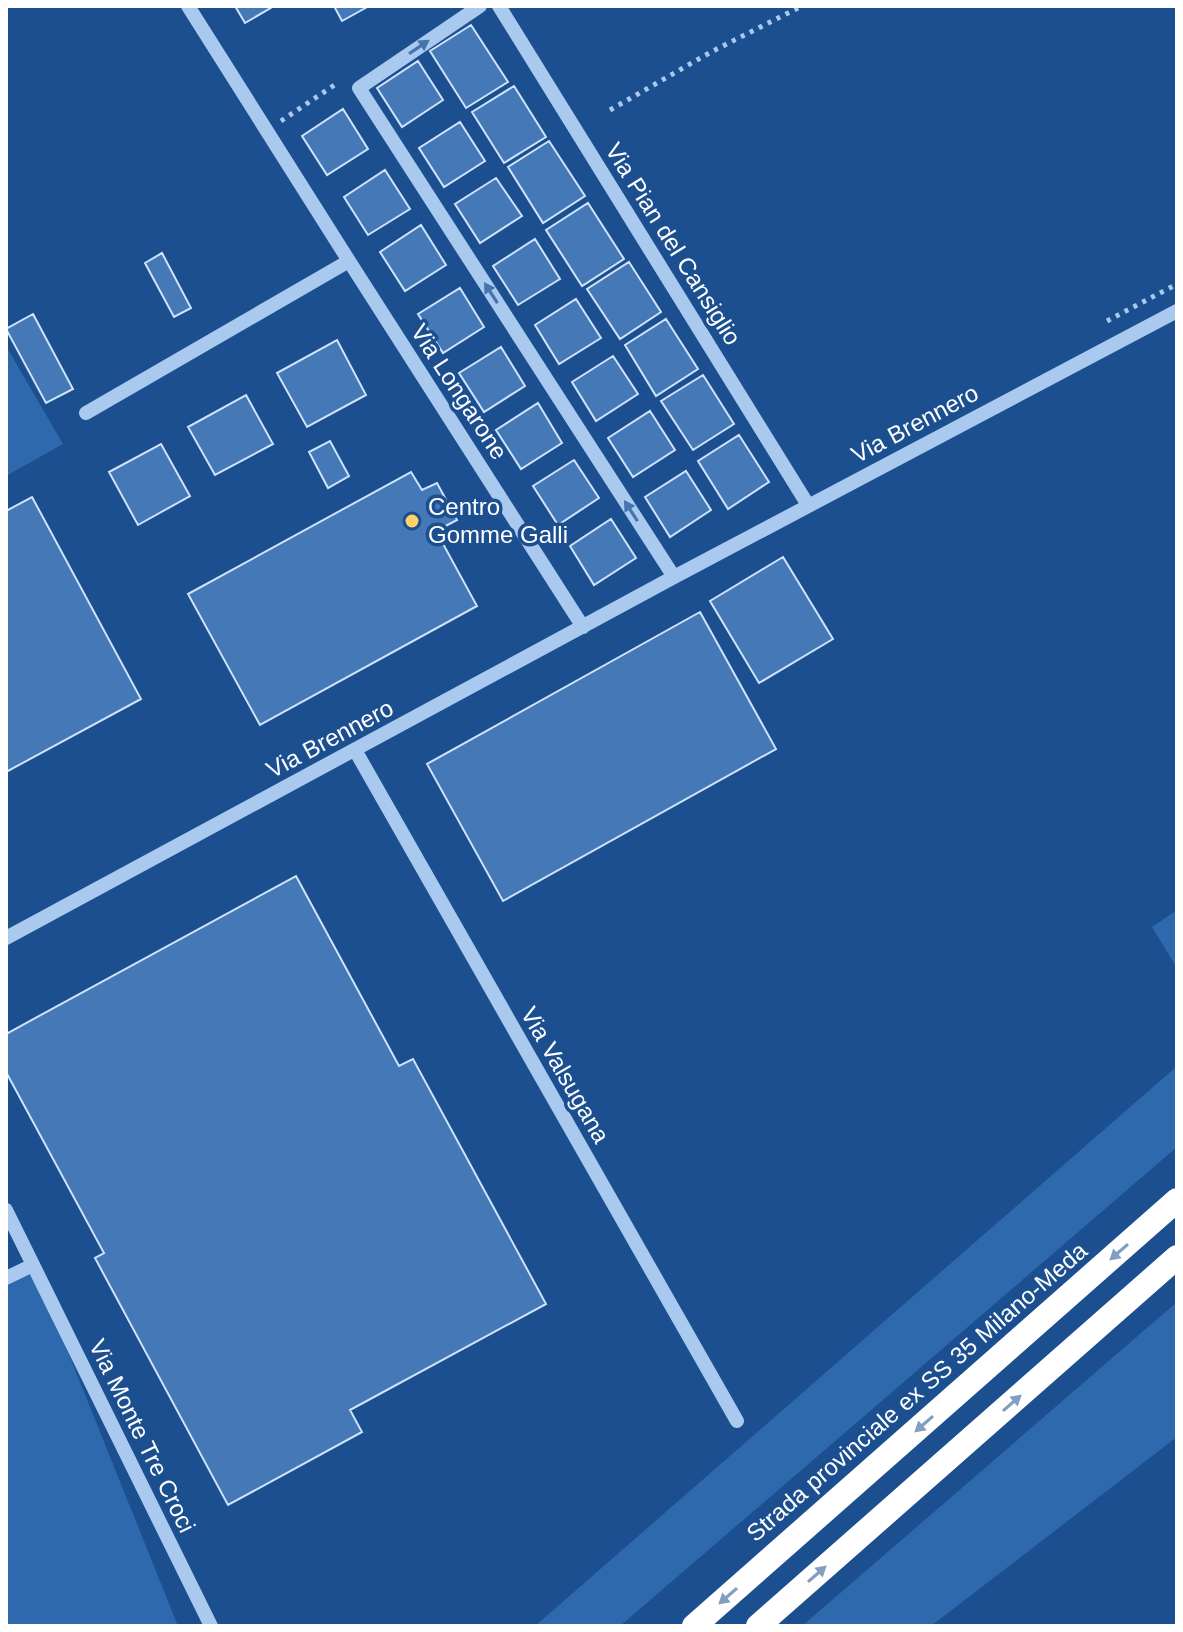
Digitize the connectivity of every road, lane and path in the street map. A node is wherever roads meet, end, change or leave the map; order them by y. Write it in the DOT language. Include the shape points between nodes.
graph roads {
  1 [pos="188,6"];
  2 [pos="480,6"];
  3 [pos="499,6"];
  4 [pos="802,6"];
  5 [pos="610,110"];
  6 [pos="349,261"];
  7 [pos="1177,311"];
  8 [pos="86,413"];
  9 [pos="808,505"];
  10 [pos="674,577"];
  11 [pos="583,627"];
  12 [pos="355,750"];
  13 [pos="6,938"];
  14 [pos="1177,1200"];
  15 [pos="6,1210"];
  16 [pos="1177,1257"];
  17 [pos="33,1265"];
  18 [pos="6,1278"];
  19 [pos="737,1421"];
  20 [pos="211,1626"];
  21 [pos="694,1626"];
  22 [pos="758,1626"];
  1 -- 6 [label="street, Via Longarone"];
  10 -- 2 [label="street, one-way" via="359,88"];
  3 -- 9 [label="street, Via Pian del Cansiglio"];
  4 -- 5 [label="path"];
  6 -- 8 [label="street"];
  6 -- 11 [label="street, Via Longarone"];
  7 -- 9 [label="street, Via Brennero"];
  9 -- 10 [label="street, Via Brennero"];
  10 -- 11 [label="street, Via Brennero"];
  11 -- 12 [label="street, Via Brennero"];
  12 -- 13 [label="street, Via Brennero"];
  12 -- 19 [label="street, Via Valsugana"];
  14 -- 21 [label="highway, Strada provinciale ex SS 35 Milano-Meda, one-way"];
  15 -- 17 [label="street, Via Monte Tre Croci"];
  22 -- 16 [label="highway, one-way"];
  17 -- 18 [label="street"];
  17 -- 20 [label="street, Via Monte Tre Croci"];
}
